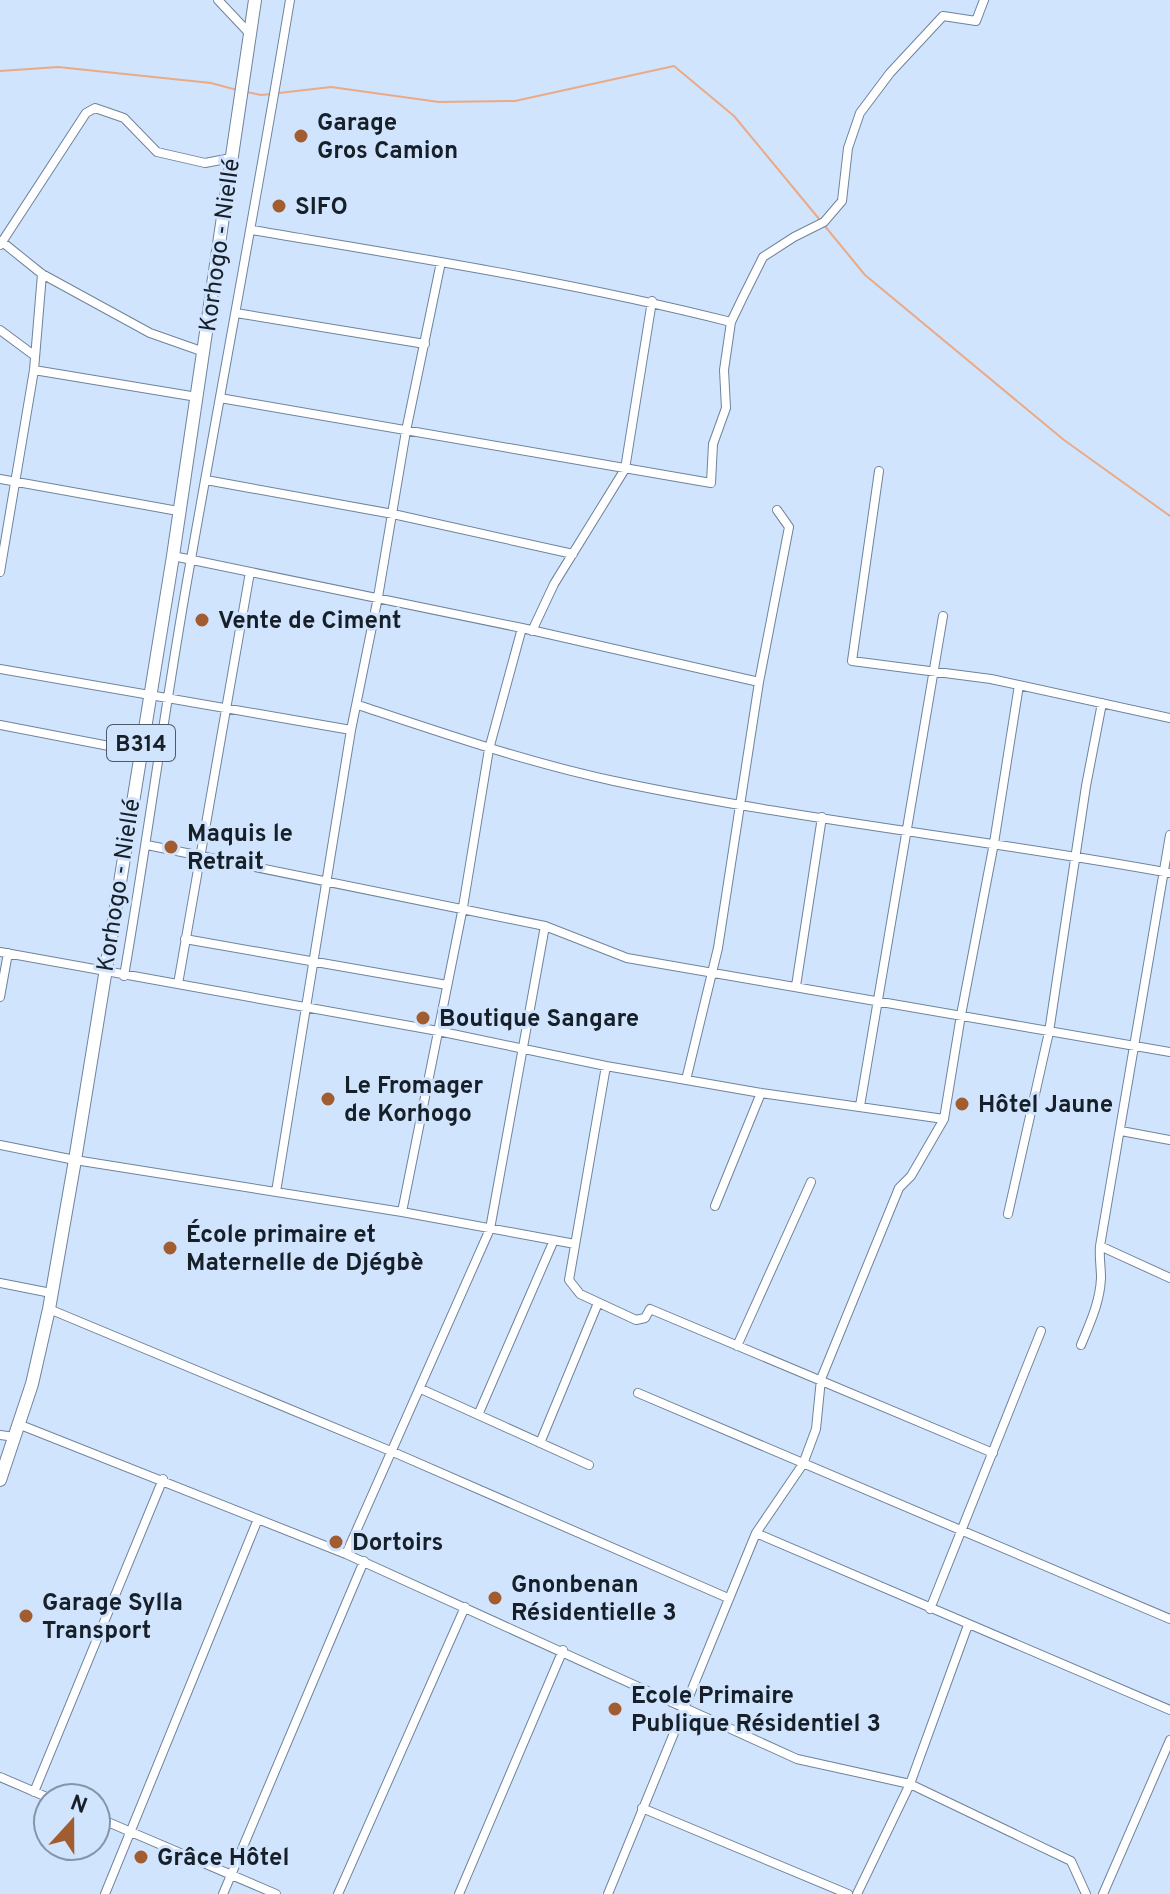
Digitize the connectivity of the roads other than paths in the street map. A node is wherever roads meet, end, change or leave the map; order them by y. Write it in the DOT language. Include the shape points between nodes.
graph roads {
  1 [pos="218,0"];
  2 [pos="255,0"];
  3 [pos="290,0"];
  4 [pos="984,0"];
  5 [pos="250,34"];
  6 [pos="231,158"];
  7 [pos="252,230"];
  8 [pos="1,243"];
  9 [pos="441,262"];
  10 [pos="42,274"];
  11 [pos="652,301"];
  12 [pos="236,313"];
  13 [pos="731,322"];
  14 [pos="0,330"];
  15 [pos="425,344"];
  16 [pos="204,352"];
  17 [pos="35,356"];
  18 [pos="34,370"];
  19 [pos="197,397"];
  20 [pos="220,398"];
  21 [pos="406,431"];
  22 [pos="625,469"];
  23 [pos="879,471"];
  24 [pos="0,479"];
  25 [pos="206,480"];
  26 [pos="17,483"];
  27 [pos="777,510"];
  28 [pos="178,511"];
  29 [pos="393,514"];
  30 [pos="573,554"];
  31 [pos="173,556"];
  32 [pos="190,561"];
  33 [pos="0,572"];
  34 [pos="250,572"];
  35 [pos="378,597"];
  36 [pos="943,616"];
  37 [pos="522,628"];
  38 [pos="532,631"];
  39 [pos="0,669"];
  40 [pos="934,671"];
  41 [pos="759,682"];
  42 [pos="1019,685"];
  43 [pos="149,694"];
  44 [pos="169,698"];
  45 [pos="1102,703"];
  46 [pos="358,705"];
  47 [pos="225,708"];
  48 [pos="1170,718"];
  49 [pos="0,725"];
  50 [pos="351,730"];
  51 [pos="489,749"];
  52 [pos="140,752"];
  53 [pos="740,804"];
  54 [pos="822,817"];
  55 [pos="907,830"];
  56 [pos="1170,835"];
  57 [pos="994,843"];
  58 [pos="147,845"];
  59 [pos="199,855"];
  60 [pos="1075,856"];
  61 [pos="1167,872"];
  62 [pos="327,882"];
  63 [pos="463,907"];
  64 [pos="545,926"];
  65 [pos="185,939"];
  66 [pos="4,953"];
  67 [pos="313,961"];
  68 [pos="104,971"];
  69 [pos="712,971"];
  70 [pos="124,976"];
  71 [pos="178,984"];
  72 [pos="447,985"];
  73 [pos="796,986"];
  74 [pos="0,997"];
  75 [pos="879,1001"];
  76 [pos="305,1009"];
  77 [pos="961,1015"];
  78 [pos="438,1031"];
  79 [pos="1049,1032"];
  80 [pos="1136,1046"];
  81 [pos="524,1048"];
  82 [pos="1170,1052"];
  83 [pos="606,1066"];
  84 [pos="686,1080"];
  85 [pos="761,1093"];
  86 [pos="860,1106"];
  87 [pos="944,1119"];
  88 [pos="1121,1131"];
  89 [pos="1170,1140"];
  90 [pos="0,1145"];
  91 [pos="75,1160"];
  92 [pos="811,1182"];
  93 [pos="276,1192"];
  94 [pos="715,1206"];
  95 [pos="402,1212"];
  96 [pos="1008,1214"];
  97 [pos="490,1229"];
  98 [pos="554,1240"];
  99 [pos="575,1244"];
  100 [pos="1100,1246"];
  101 [pos="1170,1278"];
  102 [pos="0,1283"];
  103 [pos="51,1293"];
  104 [pos="598,1303"];
  105 [pos="49,1309"];
  106 [pos="1041,1331"];
  107 [pos="1081,1345"];
  108 [pos="737,1346"];
  109 [pos="821,1379"];
  110 [pos="421,1389"];
  111 [pos="638,1393"];
  112 [pos="478,1415"];
  113 [pos="17,1430"];
  114 [pos="0,1435"];
  115 [pos="540,1443"];
  116 [pos="393,1452"];
  117 [pos="993,1453"];
  118 [pos="803,1464"];
  119 [pos="589,1465"];
  120 [pos="163,1479"];
  121 [pos="0,1480"];
  122 [pos="258,1519"];
  123 [pos="961,1530"];
  124 [pos="756,1533"];
  125 [pos="346,1554"];
  126 [pos="364,1561"];
  127 [pos="728,1598"];
  128 [pos="465,1607"];
  129 [pos="930,1609"];
  130 [pos="1170,1619"];
  131 [pos="968,1625"];
  132 [pos="563,1650"];
  133 [pos="683,1706"];
  134 [pos="1170,1710"];
  135 [pos="1170,1740"];
  136 [pos="0,1777"];
  137 [pos="38,1782"];
  138 [pos="910,1784"];
  139 [pos="32,1791"];
  140 [pos="642,1808"];
  141 [pos="112,1824"];
  142 [pos="132,1832"];
  143 [pos="232,1874"];
  144 [pos="105,1894"];
  145 [pos="223,1894"];
  146 [pos="276,1894"];
  147 [pos="338,1894"];
  148 [pos="459,1894"];
  149 [pos="608,1894"];
  150 [pos="848,1894"];
  151 [pos="857,1894"];
  152 [pos="1086,1894"];
  153 [pos="1103,1894"];
  1 -- 5 [label="street"];
  2 -- 5 [label="main road, Korhogo - Niellé / B314"];
  3 -- 7 [label="street"];
  4 -- 13 [label="street" via="976,21 943,16 890,73 860,113 848,148 842,201 824,222 763,257"];
  5 -- 6 [label="main road, Korhogo - Niellé / B314"];
  6 -- 8 [label="street" via="205,163 157,152 124,118 95,108 86,113"];
  6 -- 16 [label="main road, Korhogo - Niellé / B314"];
  7 -- 9 [label="street"];
  7 -- 12 [label="street"];
  8 -- 10 [label="street"];
  9 -- 11 [label="street"];
  9 -- 15 [label="street"];
  10 -- 16 [label="street" via="150,333"];
  10 -- 17 [label="street"];
  11 -- 13 [label="street"];
  11 -- 22 [label="street"];
  12 -- 15 [label="street"];
  12 -- 20 [label="street"];
  13 -- 22 [label="street" via="724,370 726,408 713,444 711,483"];
  14 -- 17 [label="street"];
  15 -- 21 [label="street"];
  16 -- 19 [label="main road, Korhogo - Niellé / B314"];
  17 -- 18 [label="street"];
  18 -- 19 [label="street"];
  18 -- 26 [label="street"];
  19 -- 28 [label="main road, Korhogo - Niellé / B314"];
  20 -- 21 [label="street"];
  20 -- 25 [label="street"];
  21 -- 22 [label="street"];
  21 -- 29 [label="street"];
  22 -- 30 [label="street"];
  23 -- 40 [label="street" via="852,661"];
  24 -- 26 [label="street"];
  25 -- 29 [label="street"];
  25 -- 32 [label="street"];
  26 -- 28 [label="street"];
  26 -- 33 [label="street"];
  27 -- 41 [label="street" via="789,527"];
  28 -- 31 [label="main road, Korhogo - Niellé / B314"];
  29 -- 30 [label="street"];
  29 -- 35 [label="street"];
  30 -- 38 [label="street"];
  31 -- 32 [label="street"];
  31 -- 43 [label="main road, Korhogo - Niellé / B314"];
  32 -- 34 [label="street"];
  32 -- 44 [label="street"];
  34 -- 35 [label="street"];
  34 -- 47 [label="street"];
  35 -- 37 [label="street"];
  35 -- 46 [label="street"];
  36 -- 40 [label="street"];
  37 -- 38 [label="street"];
  37 -- 51 [label="street"];
  38 -- 41 [label="street"];
  39 -- 43 [label="street"];
  40 -- 42 [label="street"];
  40 -- 55 [label="street"];
  41 -- 53 [label="street"];
  42 -- 45 [label="street"];
  42 -- 57 [label="street"];
  43 -- 44 [label="street"];
  43 -- 52 [label="main road, Korhogo - Niellé / B314"];
  44 -- 47 [label="street"];
  44 -- 58 [label="street"];
  45 -- 48 [label="street"];
  45 -- 60 [label="street"];
  46 -- 50 [label="street"];
  46 -- 51 [label="street"];
  47 -- 50 [label="street"];
  47 -- 59 [label="street"];
  49 -- 52 [label="street"];
  50 -- 62 [label="street"];
  51 -- 53 [label="street" via="612,781"];
  51 -- 63 [label="street"];
  52 -- 68 [label="main road, Korhogo - Niellé / B314"];
  53 -- 54 [label="street"];
  53 -- 69 [label="street"];
  54 -- 55 [label="street"];
  54 -- 73 [label="street"];
  55 -- 57 [label="street"];
  55 -- 75 [label="street"];
  56 -- 61 [label="street"];
  57 -- 60 [label="street"];
  57 -- 77 [label="street"];
  58 -- 59 [label="street"];
  58 -- 70 [label="street"];
  59 -- 62 [label="street"];
  59 -- 65 [label="street"];
  60 -- 61 [label="street"];
  60 -- 79 [label="street"];
  61 -- 80 [label="street"];
  62 -- 63 [label="street"];
  62 -- 67 [label="street"];
  63 -- 64 [label="street"];
  63 -- 72 [label="street"];
  64 -- 69 [label="street" via="627,958"];
  64 -- 81 [label="street"];
  65 -- 67 [label="street"];
  65 -- 71 [label="street"];
  66 -- 68 [label="street"];
  66 -- 74 [label="street"];
  67 -- 72 [label="street"];
  67 -- 76 [label="street"];
  68 -- 70 [label="street"];
  68 -- 91 [label="main road, Korhogo - Niellé / B314"];
  69 -- 73 [label="street"];
  69 -- 84 [label="street"];
  70 -- 71 [label="street"];
  71 -- 76 [label="street"];
  72 -- 78 [label="street"];
  73 -- 75 [label="street"];
  75 -- 77 [label="street"];
  75 -- 86 [label="street"];
  76 -- 78 [label="street"];
  76 -- 93 [label="street"];
  77 -- 79 [label="street"];
  77 -- 87 [label="street"];
  78 -- 81 [label="street"];
  78 -- 95 [label="street"];
  79 -- 80 [label="street"];
  79 -- 96 [label="street"];
  80 -- 82 [label="street"];
  80 -- 88 [label="street"];
  81 -- 83 [label="street"];
  81 -- 97 [label="street"];
  83 -- 84 [label="street"];
  83 -- 99 [label="street"];
  84 -- 85 [label="street"];
  85 -- 86 [label="street"];
  85 -- 94 [label="street"];
  86 -- 87 [label="street"];
  87 -- 109 [label="street" via="899,1188"];
  88 -- 89 [label="street"];
  88 -- 100 [label="street"];
  90 -- 91 [label="street"];
  91 -- 93 [label="street"];
  91 -- 103 [label="main road, Korhogo - Niellé / B314"];
  92 -- 108 [label="street"];
  93 -- 95 [label="street"];
  95 -- 97 [label="street"];
  97 -- 98 [label="street"];
  97 -- 110 [label="street"];
  98 -- 99 [label="street"];
  98 -- 112 [label="street"];
  99 -- 104 [label="street" via="569,1280 580,1294"];
  100 -- 101 [label="street"];
  100 -- 107 [label="street" via="1097,1302"];
  102 -- 103 [label="street"];
  103 -- 105 [label="main road, Korhogo - Niellé / B314"];
  104 -- 108 [label="street" via="636,1320 650,1309"];
  104 -- 115 [label="street"];
  105 -- 113 [label="main road, Korhogo - Niellé / B314"];
  105 -- 116 [label="street"];
  106 -- 117 [label="street"];
  108 -- 109 [label="street"];
  109 -- 117 [label="street"];
  109 -- 118 [label="street" via="816,1429"];
  110 -- 112 [label="street"];
  110 -- 116 [label="street"];
  111 -- 118 [label="street"];
  112 -- 115 [label="street"];
  113 -- 114 [label="street"];
  113 -- 120 [label="street"];
  113 -- 121 [label="main road, Korhogo - Niellé / B314"];
  115 -- 119 [label="street"];
  116 -- 125 [label="street"];
  116 -- 127 [label="street"];
  117 -- 123 [label="street"];
  118 -- 123 [label="street"];
  118 -- 124 [label="street"];
  120 -- 122 [label="street"];
  120 -- 137 [label="street"];
  122 -- 125 [label="street"];
  122 -- 142 [label="street"];
  123 -- 129 [label="street"];
  123 -- 130 [label="street"];
  124 -- 127 [label="street"];
  124 -- 129 [label="street"];
  125 -- 126 [label="street"];
  126 -- 128 [label="street"];
  126 -- 143 [label="street"];
  127 -- 133 [label="street"];
  128 -- 132 [label="street"];
  128 -- 147 [label="street"];
  129 -- 131 [label="street"];
  131 -- 134 [label="street"];
  131 -- 138 [label="street"];
  132 -- 133 [label="street"];
  132 -- 148 [label="street"];
  133 -- 138 [label="street" via="797,1759"];
  133 -- 140 [label="street"];
  135 -- 153 [label="street"];
  136 -- 139 [label="street"];
  138 -- 151 [label="street"];
  138 -- 152 [label="street" via="1071,1861"];
  140 -- 149 [label="street"];
  140 -- 150 [label="street"];
  141 -- 142 [label="street"];
  142 -- 143 [label="street"];
  142 -- 144 [label="street"];
  143 -- 145 [label="street"];
  143 -- 146 [label="street"];
}
